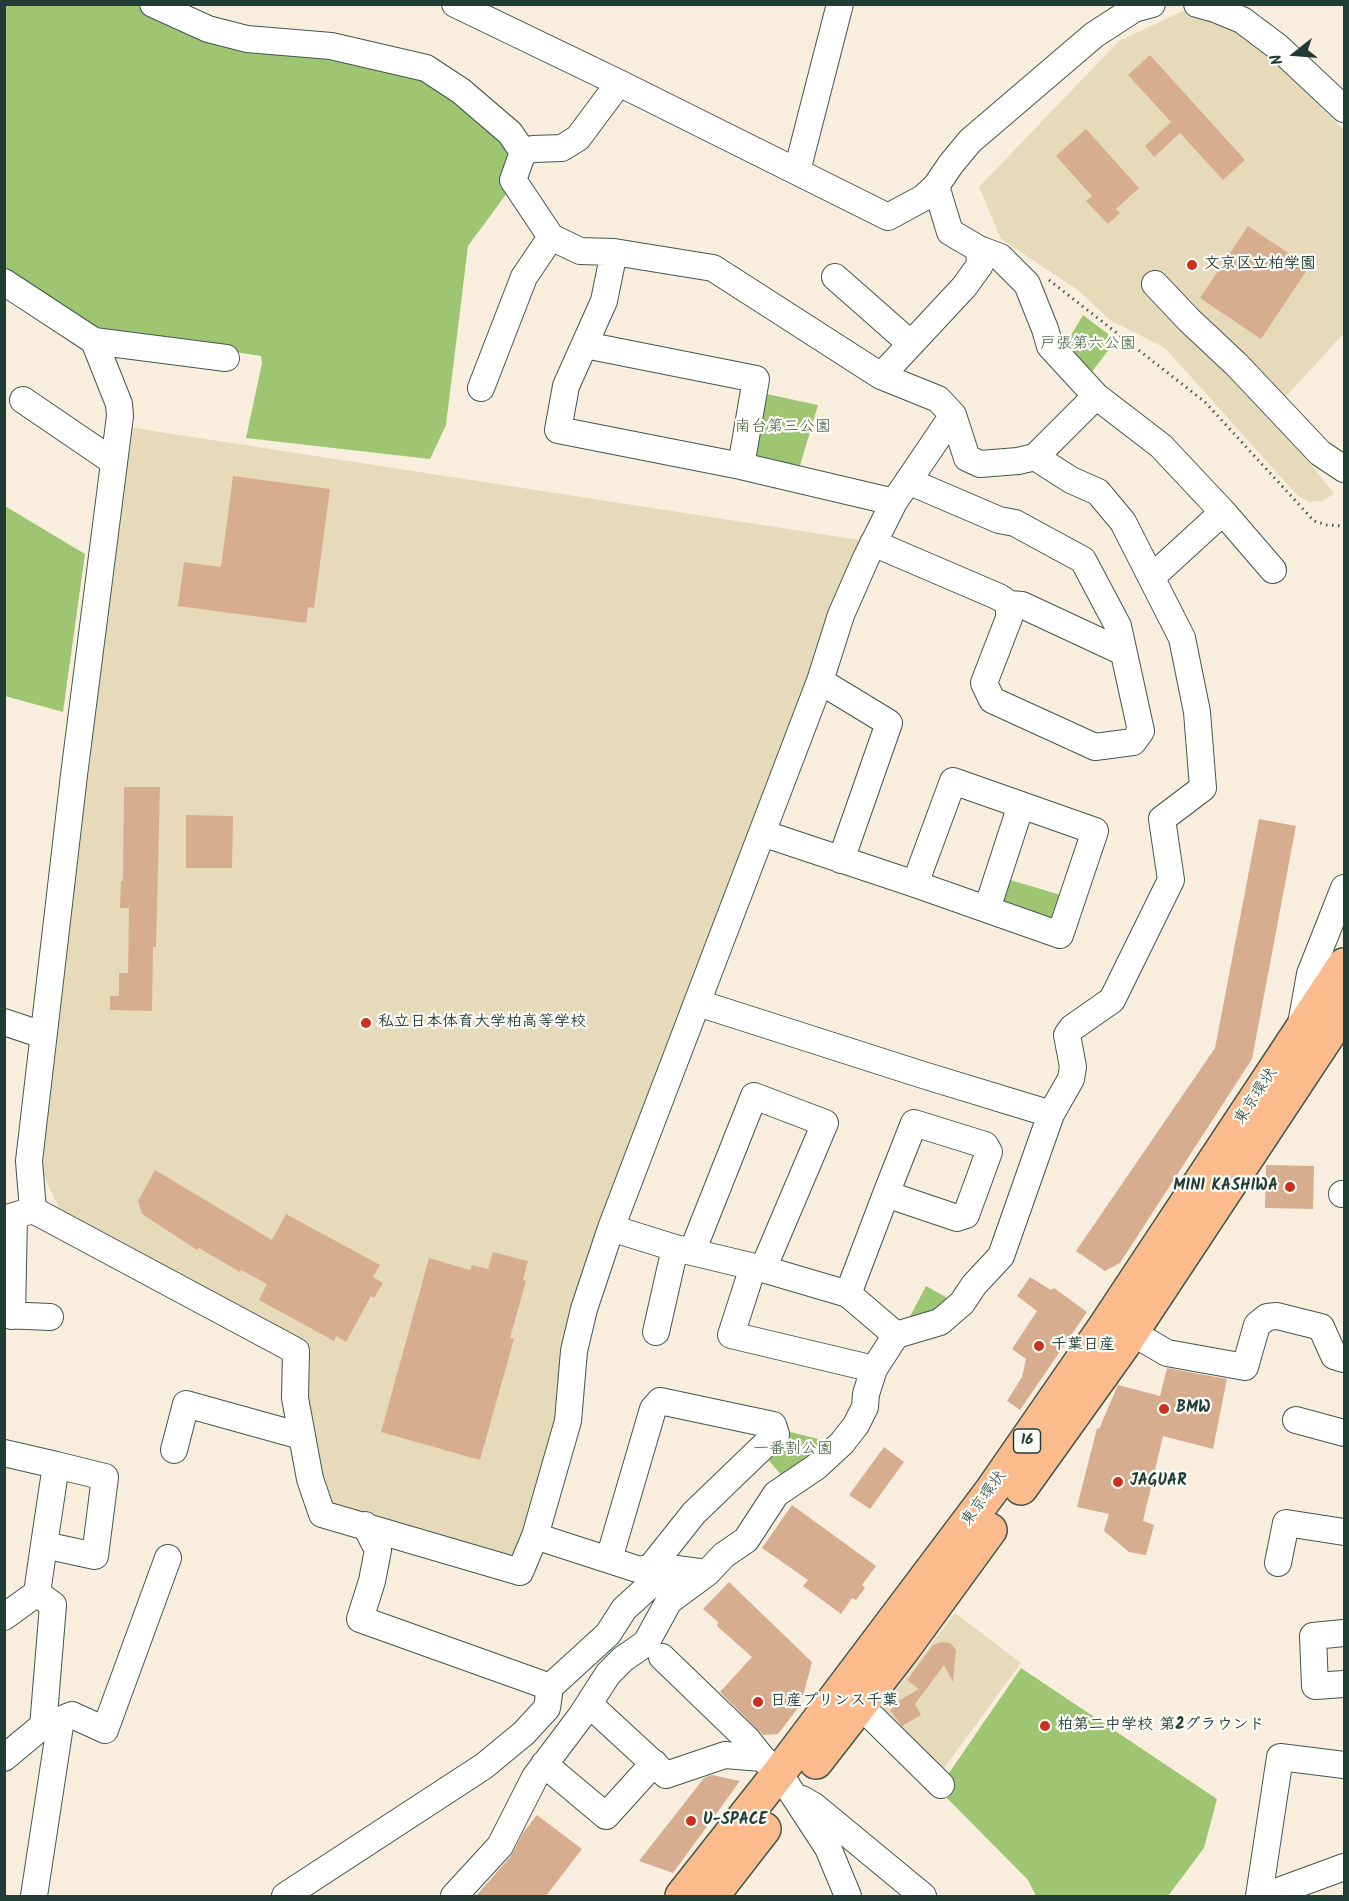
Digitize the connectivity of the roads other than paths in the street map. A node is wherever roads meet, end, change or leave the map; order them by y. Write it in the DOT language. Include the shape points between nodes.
graph roads {
  1 [pos="153,4"];
  2 [pos="455,4"];
  3 [pos="840,4"];
  4 [pos="1152,4"];
  5 [pos="1197,4"];
  6 [pos="619,83"];
  7 [pos="1344,109"];
  8 [pos="523,152"];
  9 [pos="797,171"];
  10 [pos="936,186"];
  11 [pos="551,237"];
  12 [pos="979,249"];
  13 [pos="614,252"];
  14 [pos="835,277"];
  15 [pos="4,282"];
  16 [pos="1155,284"];
  17 [pos="94,341"];
  18 [pos="911,344"];
  19 [pos="585,345"];
  20 [pos="226,358"];
  21 [pos="881,376"];
  22 [pos="481,388"];
  23 [pos="1096,396"];
  24 [pos="23,400"];
  25 [pos="953,415"];
  26 [pos="1035,458"];
  27 [pos="114,462"];
  28 [pos="741,466"];
  29 [pos="1344,469"];
  30 [pos="908,481"];
  31 [pos="894,502"];
  32 [pos="1223,512"];
  33 [pos="873,543"];
  34 [pos="1273,570"];
  35 [pos="1152,577"];
  36 [pos="1009,604"];
  37 [pos="1123,652"];
  38 [pos="820,681"];
  39 [pos="1021,805"];
  40 [pos="762,833"];
  41 [pos="841,860"];
  42 [pos="915,884"];
  43 [pos="1344,888"];
  44 [pos="987,909"];
  45 [pos="1344,965"];
  46 [pos="698,1003"];
  47 [pos="1344,1011"];
  48 [pos="4,1022"];
  49 [pos="1300,1032"];
  50 [pos="43,1035"];
  51 [pos="1051,1114"];
  52 [pos="886,1194"];
  53 [pos="17,1215"];
  54 [pos="610,1228"];
  55 [pos="683,1250"];
  56 [pos="758,1268"];
  57 [pos="848,1294"];
  58 [pos="8,1316"];
  59 [pos="50,1317"];
  60 [pos="656,1332"];
  61 [pos="1131,1332"];
  62 [pos="896,1335"];
  63 [pos="1344,1359"];
  64 [pos="874,1369"];
  65 [pos="1296,1420"];
  66 [pos="1344,1433"];
  67 [pos="302,1436"];
  68 [pos="174,1450"];
  69 [pos="4,1453"];
  70 [pos="56,1465"];
  71 [pos="365,1525"];
  72 [pos="1344,1532"];
  73 [pos="534,1536"];
  74 [pos="44,1545"];
  75 [pos="168,1558"];
  76 [pos="609,1559"];
  77 [pos="1278,1563"];
  78 [pos="707,1573"];
  79 [pos="37,1593"];
  80 [pos="4,1617"];
  81 [pos="1344,1633"];
  82 [pos="662,1657"];
  83 [pos="1344,1684"];
  84 [pos="550,1687"];
  85 [pos="589,1704"];
  86 [pos="870,1715"];
  87 [pos="52,1723"];
  88 [pos="4,1758"];
  89 [pos="654,1763"];
  90 [pos="544,1764"];
  91 [pos="1344,1765"];
  92 [pos="777,1775"];
  93 [pos="941,1785"];
  94 [pos="1344,1867"];
  95 [pos="34,1896"];
  96 [pos="285,1896"];
  97 [pos="454,1896"];
  98 [pos="682,1896"];
  99 [pos="712,1896"];
  100 [pos="846,1896"];
  101 [pos="923,1896"];
  102 [pos="1259,1896"];
  103 [pos="1264,1896"];
  1 -- 8 [label="street" via="208,29 247,39 331,46 426,68 461,91 510,133"];
  2 -- 6 [label="street"];
  3 -- 9 [label="street"];
  4 -- 10 [label="street" via="1134,9 1094,35 970,141"];
  5 -- 7 [label="street" via="1242,20 1278,47"];
  6 -- 8 [label="street" via="578,138 562,148"];
  6 -- 9 [label="street"];
  8 -- 11 [label="street" via="513,180"];
  9 -- 10 [label="street" via="888,218"];
  10 -- 12 [label="street" via="950,232"];
  11 -- 13 [label="street" via="580,250"];
  11 -- 22 [label="street" via="524,277"];
  12 -- 18 [label="street" via="980,265"];
  12 -- 23 [label="street" via="999,258 1027,284 1050,346"];
  13 -- 19 [label="street" via="604,301"];
  13 -- 21 [label="street" via="713,268"];
  14 -- 18 [label="street"];
  15 -- 17 [label="street"];
  16 -- 29 [label="street" via="1320,453"];
  17 -- 20 [label="street"];
  17 -- 27 [label="street" via="119,404"];
  18 -- 21 [label="street"];
  19 -- 28 [label="street" via="756,379"];
  19 -- 28 [label="street" via="566,386 558,430"];
  21 -- 25 [label="street" via="938,399"];
  23 -- 26 [label="street"];
  23 -- 32 [label="street" via="1161,446"];
  24 -- 27 [label="street"];
  25 -- 26 [label="street" via="967,458 980,464"];
  25 -- 30 [label="street"];
  26 -- 35 [label="street" via="1098,492 1123,522"];
  27 -- 50 [label="street"];
  28 -- 31 [label="street"];
  30 -- 31 [label="street"];
  30 -- 37 [label="street" via="999,520 1015,523 1083,560 1118,627"];
  31 -- 33 [label="street"];
  32 -- 34 [label="street"];
  32 -- 35 [label="street"];
  33 -- 36 [label="street"];
  33 -- 38 [label="street" via="842,615"];
  35 -- 51 [label="street" via="1182,638 1197,712 1203,788 1162,819 1171,880 1112,1000 1067,1035 1073,1067 1071,1079"];
  36 -- 37 [label="street" via="1022,605"];
  36 -- 37 [label="street" via="1009,618 984,683 992,700 1095,747 1133,742 1141,731"];
  38 -- 40 [label="street"];
  38 -- 41 [label="street" via="889,723"];
  39 -- 42 [label="street" via="953,781"];
  39 -- 44 [label="street"];
  39 -- 44 [label="street" via="1095,831 1060,935"];
  40 -- 41 [label="street"];
  40 -- 46 [label="street"];
  41 -- 42 [label="street"];
  42 -- 44 [label="street"];
  43 -- 49 [label="street" via="1310,974"];
  45 -- 49 [label="highway, 東京環状 / 16"];
  46 -- 51 [label="street"];
  46 -- 54 [label="street"];
  47 -- 61 [label="highway, 東京環状 / 16"];
  48 -- 50 [label="street"];
  49 -- 92 [label="highway, 東京環状 / 16" via="992,1490"];
  50 -- 53 [label="street" via="29,1161"];
  51 -- 62 [label="street" via="1001,1256 962,1303 940,1322"];
  52 -- 57 [label="street"];
  53 -- 58 [label="street"];
  53 -- 67 [label="street" via="297,1351 295,1398"];
  54 -- 55 [label="street"];
  54 -- 73 [label="street" via="584,1309 574,1351 568,1421"];
  55 -- 56 [label="street"];
  55 -- 56 [label="street" via="754,1096 825,1123"];
  55 -- 60 [label="street"];
  56 -- 57 [label="street"];
  56 -- 64 [label="street" via="731,1335"];
  57 -- 62 [label="street"];
  58 -- 59 [label="street"];
  61 -- 63 [label="street" via="1167,1353 1245,1367 1257,1325 1267,1317 1277,1316 1321,1327 1334,1356"];
  61 -- 92 [label="highway, 東京環状 / 16" via="929,1614"];
  62 -- 64 [label="street"];
  64 -- 78 [label="street" via="865,1407 842,1443 816,1467 776,1494 746,1540"];
  65 -- 66 [label="street"];
  67 -- 68 [label="street" via="186,1404"];
  67 -- 71 [label="street" via="322,1514"];
  69 -- 70 [label="street"];
  70 -- 74 [label="street"];
  70 -- 74 [label="street" via="105,1477 95,1556"];
  71 -- 73 [label="street" via="520,1572"];
  71 -- 84 [label="street" via="378,1550 360,1618"];
  72 -- 77 [label="street" via="1286,1523"];
  73 -- 76 [label="street"];
  74 -- 79 [label="street"];
  75 -- 87 [label="street" via="105,1730 72,1715"];
  76 -- 76 [label="street" via="640,1570 651,1568 694,1513 776,1434 773,1425 660,1401 653,1409"];
  78 -- 84 [label="street" via="676,1569 658,1577 624,1609 608,1634"];
  78 -- 85 [label="street" via="669,1601 646,1643 608,1674"];
  79 -- 80 [label="street"];
  79 -- 87 [label="street" via="53,1605"];
  81 -- 83 [label="street" via="1313,1636 1315,1686"];
  82 -- 92 [label="street" via="747,1739"];
  84 -- 96 [label="street" via="547,1708 484,1766"];
  85 -- 89 [label="street"];
  85 -- 90 [label="street"];
  86 -- 93 [label="street"];
  87 -- 88 [label="street"];
  87 -- 95 [label="street"];
  89 -- 90 [label="street" via="606,1816"];
  89 -- 92 [label="street" via="666,1774 725,1755"];
  90 -- 97 [label="street" via="500,1846"];
  91 -- 102 [label="street" via="1280,1757"];
  92 -- 98 [label="highway, 東京環状 / 16"];
  92 -- 99 [label="highway, 東京環状 / 16"];
  92 -- 100 [label="street" via="828,1848"];
  92 -- 101 [label="street"];
  94 -- 103 [label="street"];
}
